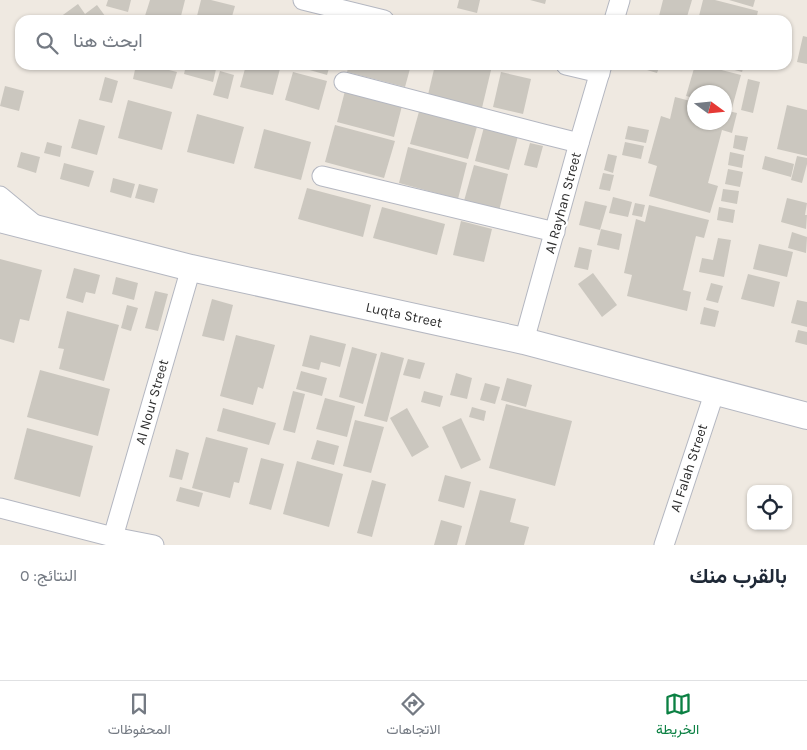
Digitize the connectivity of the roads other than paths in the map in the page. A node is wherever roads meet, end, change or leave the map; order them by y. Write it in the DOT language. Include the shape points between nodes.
graph roads {
  1 [pos="303,0"];
  2 [pos="620,0"];
  3 [pos="351,6"];
  4 [pos="372,15"];
  5 [pos="616,15"];
  6 [pos="601,70"];
  7 [pos="344,82"];
  8 [pos="579,142"];
  9 [pos="322,176"];
  10 [pos="0,196"];
  11 [pos="0,219"];
  12 [pos="40,229"];
  13 [pos="555,232"];
  14 [pos="191,268"];
  15 [pos="524,341"];
  16 [pos="715,391"];
  17 [pos="807,416"];
  18 [pos="0,508"];
  19 [pos="113,537"];
  20 [pos="154,545"];
  21 [pos="664,545"];
  1 -- 3 [label="street"];
  2 -- 5 [label="street"];
  3 -- 4 [label="street"];
  6 -- 8 [label="street, Al Rayhan Street"];
  7 -- 8 [label="street"];
  8 -- 13 [label="street, Al Rayhan Street"];
  9 -- 13 [label="street"];
  10 -- 12 [label="street"];
  11 -- 12 [label="street, Luqta Street"];
  12 -- 14 [label="street, Luqta Street"];
  13 -- 15 [label="street, Al Rayhan Street"];
  14 -- 15 [label="street, Luqta Street"];
  14 -- 19 [label="street, Al Nour Street"];
  15 -- 16 [label="street, Luqta Street"];
  16 -- 17 [label="street, Luqta Street"];
  16 -- 21 [label="street, Al Falah Street"];
  18 -- 19 [label="street"];
  19 -- 20 [label="street"];
}
